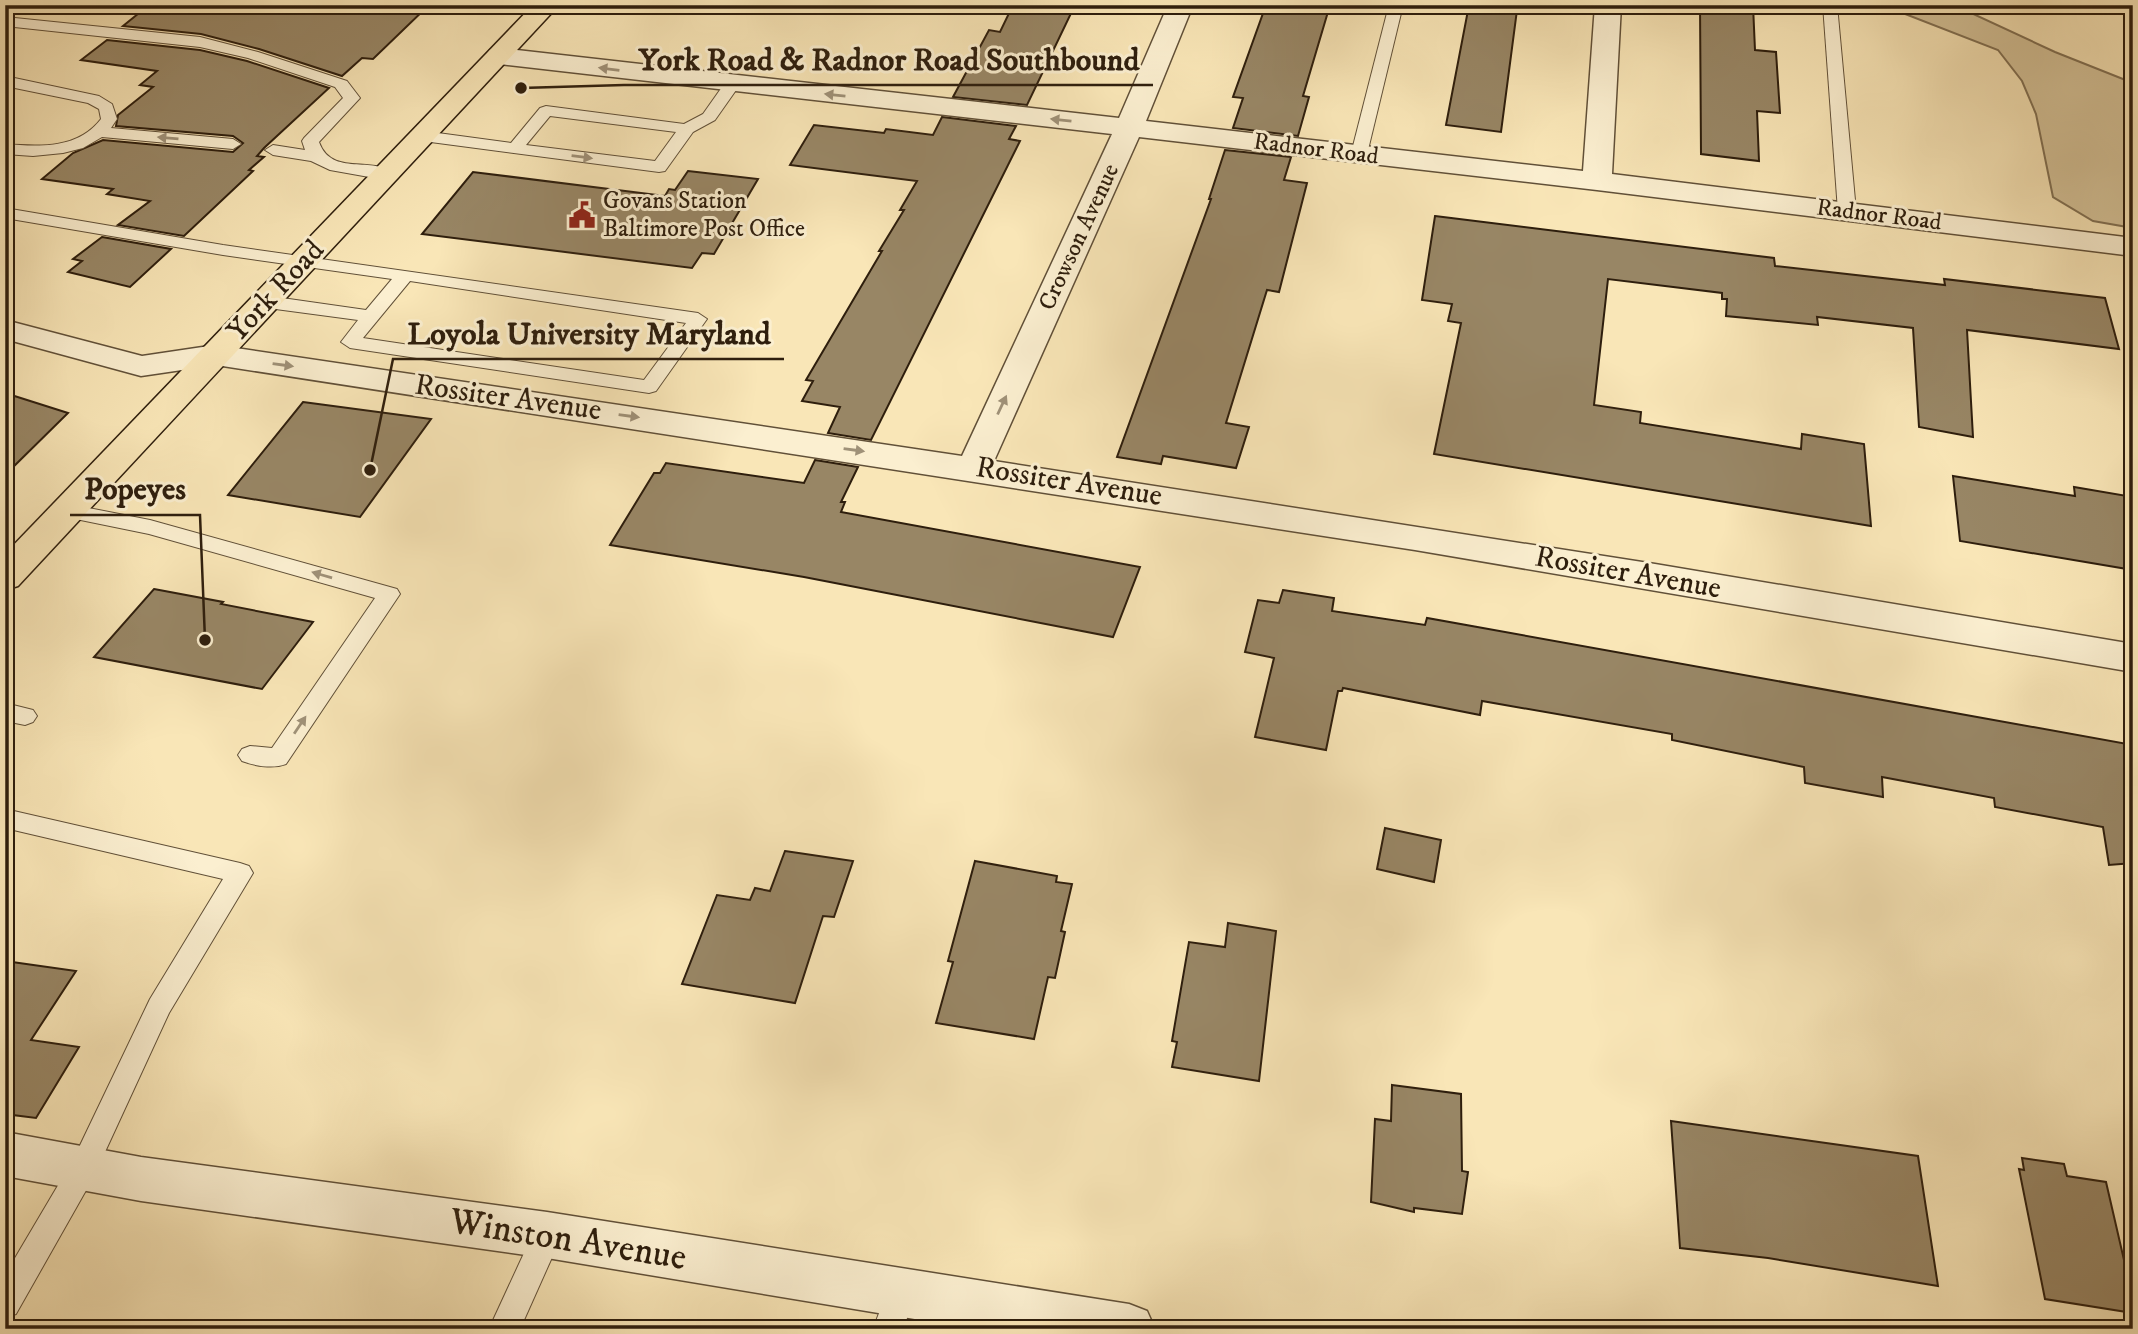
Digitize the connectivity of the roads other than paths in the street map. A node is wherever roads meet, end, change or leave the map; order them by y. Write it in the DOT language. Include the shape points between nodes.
graph roads {
  1 [pos="547,5"];
  2 [pos="1181,5"];
  3 [pos="1396,5"];
  4 [pos="1573,5"];
  5 [pos="1830,5"];
  6 [pos="1608,7"];
  7 [pos="5,21"];
  8 [pos="499,56"];
  9 [pos="5,81"];
  10 [pos="733,83"];
  11 [pos="1129,128"];
  12 [pos="687,129"];
  13 [pos="102,132"];
  14 [pos="423,136"];
  15 [pos="233,144"];
  16 [pos="5,149"];
  17 [pos="514,149"];
  18 [pos="273,150"];
  19 [pos="1359,154"];
  20 [pos="316,157"];
  21 [pos="386,175"];
  22 [pos="1597,181"];
  23 [pos="1847,211"];
  24 [pos="5,213"];
  25 [pos="2133,247"];
  26 [pos="306,261"];
  27 [pos="405,275"];
  28 [pos="268,302"];
  29 [pos="372,316"];
  30 [pos="5,329"];
  31 [pos="216,355"];
  32 [pos="974,467"];
  33 [pos="68,511"];
  34 [pos="5,577"];
  35 [pos="2133,658"];
  36 [pos="250,755"];
  37 [pos="5,818"];
  38 [pos="5,1154"];
  39 [pos="83,1169"];
  40 [pos="548,1235"];
  41 [pos="5,1304"];
  42 [pos="894,1311"];
  43 [pos="504,1329"];
  44 [pos="1129,1329"];
  1 -- 8 [label="main road, York Road"];
  2 -- 11 [label="street, Crowson Avenue"];
  3 -- 19 [label="lane"];
  4 -- 6 [label="lane"];
  5 -- 23 [label="lane"];
  6 -- 22 [label="street"];
  7 -- 20 [label="lane" via="200,42 341,84 352,98 310,141"];
  10 -- 8 [label="street, Radnor Road, one-way"];
  8 -- 14 [label="main road, York Road"];
  9 -- 13 [label="lane" via="93,99 106,107 109,119"];
  11 -- 10 [label="street, Radnor Road, one-way"];
  10 -- 12 [label="lane" via="709,117"];
  11 -- 19 [label="street, Radnor Road"];
  32 -- 11 [label="street, Crowson Avenue, one-way"];
  12 -- 17 [label="lane" via="546,111"];
  17 -- 12 [label="lane, one-way" via="659,167"];
  15 -- 13 [label="lane, one-way"];
  13 -- 16 [label="lane" via="83,143 53,149"];
  14 -- 17 [label="lane"];
  14 -- 21 [label="main road, York Road"];
  18 -- 20 [label="lane"];
  19 -- 22 [label="street, Radnor Road"];
  20 -- 21 [label="lane" via="330,165"];
  21 -- 26 [label="main road, York Road"];
  22 -- 23 [label="street, Radnor Road"];
  23 -- 25 [label="street, Radnor Road"];
  24 -- 26 [label="lane"];
  26 -- 27 [label="lane"];
  26 -- 28 [label="main road, York Road"];
  27 -- 29 [label="lane"];
  27 -- 29 [label="lane" via="698,318 649,387 350,342"];
  28 -- 29 [label="lane"];
  28 -- 31 [label="main road, York Road"];
  30 -- 31 [label="street, Rossiter Avenue" via="141,366"];
  31 -- 32 [label="street, Rossiter Avenue, one-way"];
  31 -- 33 [label="main road, York Road"];
  32 -- 35 [label="street, Rossiter Avenue"];
  33 -- 34 [label="main road, York Road"];
  36 -- 33 [label="lane, one-way" via="278,758 389,594 150,527"];
  37 -- 39 [label="lane" via="240,873 159,1007"];
  38 -- 39 [label="street, Winston Avenue"];
  39 -- 40 [label="street, Winston Avenue"];
  39 -- 41 [label="lane"];
  40 -- 42 [label="street, Winston Avenue"];
  40 -- 43 [label="lane"];
  42 -- 44 [label="street, Winston Avenue"];
}
